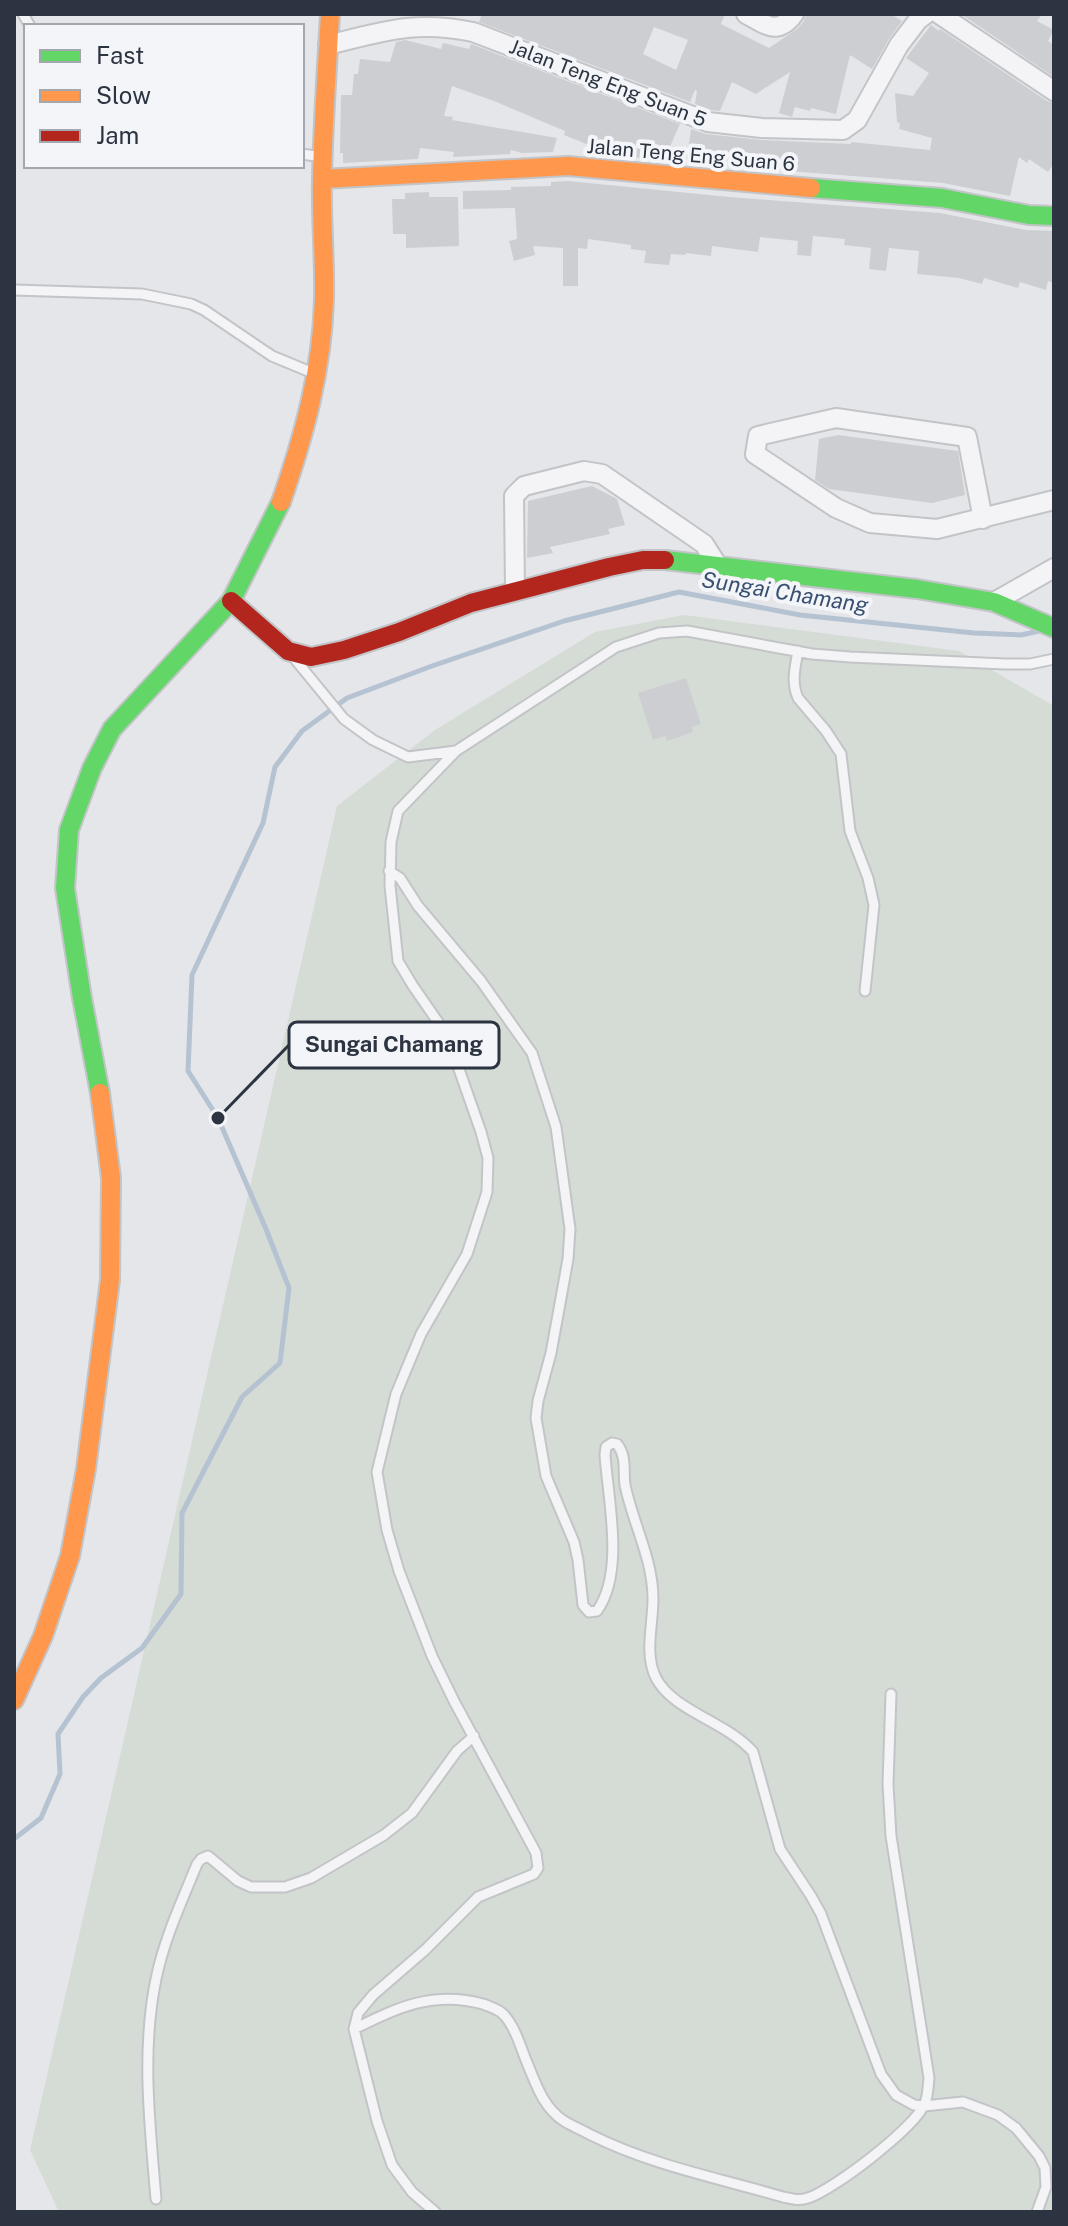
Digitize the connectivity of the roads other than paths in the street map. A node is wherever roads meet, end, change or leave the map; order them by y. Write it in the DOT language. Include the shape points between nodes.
graph roads {
  1 [pos="330,14"];
  2 [pos="746,14"];
  3 [pos="794,14"];
  4 [pos="939,14"];
  5 [pos="918,16"];
  6 [pos="328,45"];
  7 [pos="1054,91"];
  8 [pos="304,154"];
  9 [pos="322,157"];
  10 [pos="322,179"];
  11 [pos="1054,216"];
  12 [pos="14,290"];
  13 [pos="316,374"];
  14 [pos="1054,500"];
  15 [pos="983,519"];
  16 [pos="718,566"];
  17 [pos="1054,568"];
  18 [pos="515,591"];
  19 [pos="231,601"];
  20 [pos="994,602"];
  21 [pos="1054,628"];
  22 [pos="288,651"];
  23 [pos="798,651"];
  24 [pos="1054,659"];
  25 [pos="456,751"];
  26 [pos="389,871"];
  27 [pos="865,991"];
  28 [pos="891,1694"];
  29 [pos="14,1700"];
  30 [pos="474,1736"];
  31 [pos="354,2029"];
  32 [pos="924,2106"];
  33 [pos="156,2199"];
  34 [pos="435,2212"];
  35 [pos="1037,2212"];
  1 -- 6 [label="street"];
  2 -- 3 [label="street" via="779,28"];
  4 -- 7 [label="street"];
  5 -- 6 [label="street, Jalan Teng Eng Suan 5" via="857,120 843,130 708,122 449,27 403,27"];
  6 -- 9 [label="street"];
  8 -- 9 [label="lane"];
  9 -- 10 [label="street"];
  10 -- 11 [label="street, Jalan Teng Eng Suan 6" via="568,166 942,198"];
  10 -- 13 [label="street" via="324,300"];
  12 -- 13 [label="lane" via="142,294 191,304 272,356"];
  13 -- 19 [label="street" via="306,426 278,512"];
  14 -- 15 [label="street"];
  15 -- 15 [label="street" via="937,529 870,523 836,508 755,454 758,436 836,418 967,437"];
  16 -- 18 [label="street" via="643,560"];
  16 -- 18 [label="street" via="704,544 602,474 584,471 524,486 514,496"];
  16 -- 20 [label="street"];
  17 -- 20 [label="street"];
  18 -- 22 [label="street" via="344,650 311,657"];
  19 -- 22 [label="street"];
  19 -- 29 [label="street" via="112,729 69,830 65,888 111,1178 110,1280 70,1556"];
  20 -- 21 [label="street"];
  22 -- 25 [label="lane" via="344,719 373,740 408,757"];
  23 -- 24 [label="lane" via="1005,664"];
  23 -- 25 [label="lane" via="687,631 636,639"];
  23 -- 27 [label="lane" via="795,691 841,754 850,831 873,893"];
  25 -- 26 [label="lane" via="398,811"];
  26 -- 30 [label="lane" via="398,961 447,1035 488,1158 487,1192 467,1254 421,1334 396,1394 377,1472 387,1530 414,1612"];
  26 -- 32 [label="lane" via="481,981 532,1053 556,1127 570,1229 568,1259 536,1418 546,1476 574,1542 583,1605 589,1612 597,1611 609,1585 612,1538 605,1455 612,1443 623,1456 627,1494 650,1568 650,1645 656,1677 669,1696 753,1752 780,1849 821,1914 881,2074 896,2095"];
  28 -- 32 [label="lane" via="891,1836 929,2078"];
  30 -- 31 [label="lane" via="536,1853 536,1872 470,1903 365,2003"];
  30 -- 33 [label="lane" via="412,1813 311,1878 285,1887 251,1887 208,1856 197,1864 156,1978 149,2028"];
  31 -- 32 [label="lane" via="430,2000 489,2006 509,2021 539,2091 563,2120 649,2159 798,2200 815,2196 854,2170"];
  31 -- 34 [label="lane" via="392,2165"];
  32 -- 35 [label="lane" via="963,2102 1016,2128 1045,2168 1046,2187"];
}
